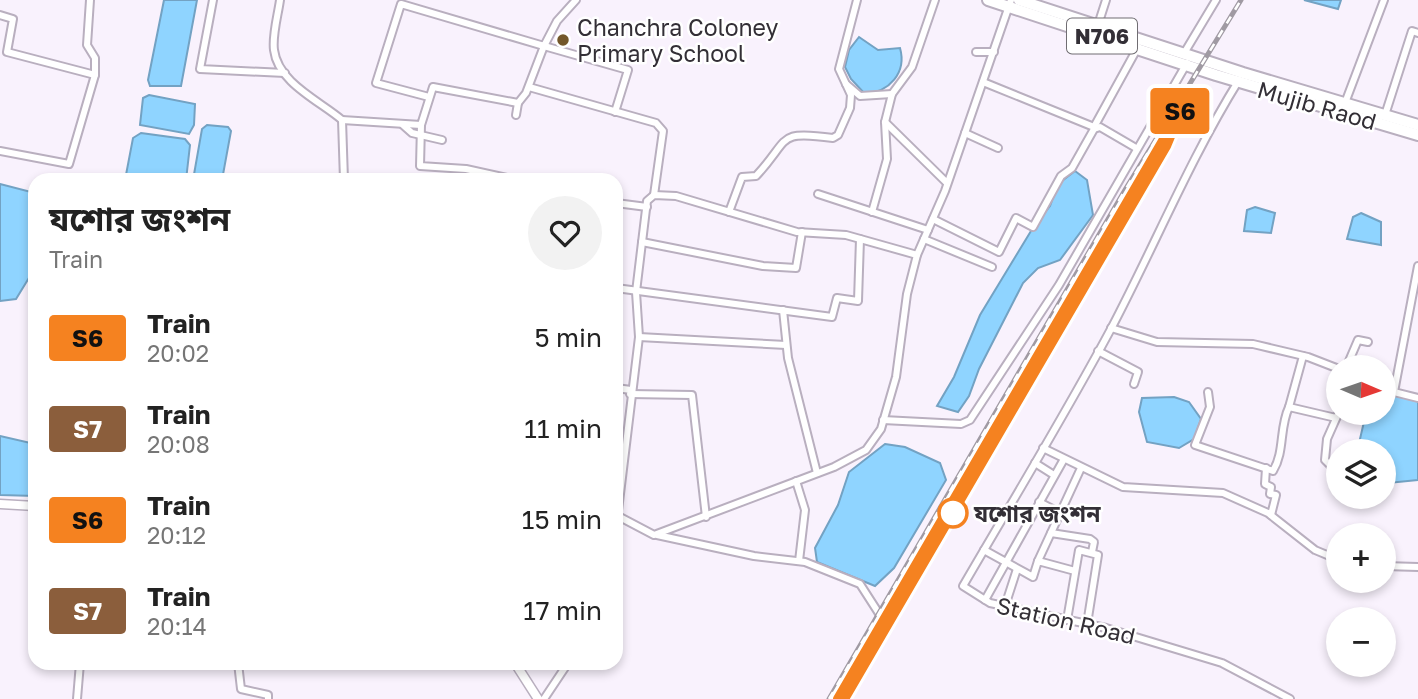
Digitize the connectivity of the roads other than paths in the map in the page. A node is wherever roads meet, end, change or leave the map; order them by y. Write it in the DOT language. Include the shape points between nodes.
graph roads {
  1 [pos="90,0"];
  2 [pos="213,0"];
  3 [pos="280,0"];
  4 [pos="576,0"];
  5 [pos="857,0"];
  6 [pos="935,0"];
  7 [pos="988,0"];
  8 [pos="1019,0"];
  9 [pos="1106,0"];
  10 [pos="1216,0"];
  11 [pos="1384,0"];
  12 [pos="402,2"];
  13 [pos="1010,3"];
  14 [pos="0,15"];
  15 [pos="1096,29"];
  16 [pos="1418,33"];
  17 [pos="1139,44"];
  18 [pos="544,46"];
  19 [pos="976,52"];
  20 [pos="994,52"];
  21 [pos="1185,59"];
  22 [pos="285,73"];
  23 [pos="95,75"];
  24 [pos="1241,77"];
  25 [pos="983,82"];
  26 [pos="846,84"];
  27 [pos="529,87"];
  28 [pos="892,94"];
  29 [pos="429,97"];
  30 [pos="518,103"];
  31 [pos="1343,107"];
  32 [pos="615,113"];
  33 [pos="516,115"];
  34 [pos="1385,115"];
  35 [pos="342,120"];
  36 [pos="885,122"];
  37 [pos="402,124"];
  38 [pos="421,125"];
  39 [pos="1418,125"];
  40 [pos="965,133"];
  41 [pos="1418,135"];
  42 [pos="442,140"];
  43 [pos="998,148"];
  44 [pos="1136,148"];
  45 [pos="0,151"];
  46 [pos="344,173"];
  47 [pos="485,173"];
  48 [pos="947,183"];
  49 [pos="818,194"];
  50 [pos="654,195"];
  51 [pos="623,204"];
  52 [pos="647,207"];
  53 [pos="729,212"];
  54 [pos="872,212"];
  55 [pos="933,219"];
  56 [pos="928,230"];
  57 [pos="802,232"];
  58 [pos="860,239"];
  59 [pos="924,239"];
  60 [pos="642,242"];
  61 [pos="918,255"];
  62 [pos="992,267"];
  63 [pos="1418,267"];
  64 [pos="623,289"];
  65 [pos="636,292"];
  66 [pos="783,310"];
  67 [pos="1111,328"];
  68 [pos="639,337"];
  69 [pos="1367,342"];
  70 [pos="786,345"];
  71 [pos="1098,351"];
  72 [pos="1352,355"];
  73 [pos="1303,356"];
  74 [pos="1326,364"];
  75 [pos="1396,382"];
  76 [pos="1134,384"];
  77 [pos="623,390"];
  78 [pos="630,392"];
  79 [pos="1208,392"];
  80 [pos="1396,392"];
  81 [pos="1418,398"];
  82 [pos="1289,407"];
  83 [pos="1326,413"];
  84 [pos="883,420"];
  85 [pos="1043,448"];
  86 [pos="623,458"];
  87 [pos="1064,459"];
  88 [pos="1035,463"];
  89 [pos="1081,468"];
  90 [pos="1266,468"];
  91 [pos="817,473"];
  92 [pos="1054,475"];
  93 [pos="796,481"];
  94 [pos="1039,502"];
  95 [pos="0,504"];
  96 [pos="28,506"];
  97 [pos="1060,513"];
  98 [pos="1271,515"];
  99 [pos="706,517"];
  100 [pos="623,518"];
  101 [pos="1051,533"];
  102 [pos="654,535"];
  103 [pos="984,551"];
  104 [pos="1092,552"];
  105 [pos="1326,555"];
  106 [pos="799,561"];
  107 [pos="1038,561"];
  108 [pos="1004,562"];
  109 [pos="1396,566"];
  110 [pos="1418,567"];
  111 [pos="1017,569"];
  112 [pos="1075,571"];
  113 [pos="985,600"];
  114 [pos="1005,606"];
  115 [pos="1067,620"];
  116 [pos="1087,624"];
  117 [pos="887,626"];
  118 [pos="79,670"];
  119 [pos="239,670"];
  120 [pos="519,670"];
  121 [pos="563,670"];
  122 [pos="77,699"];
  123 [pos="268,699"];
  124 [pos="538,699"];
  125 [pos="544,699"];
  126 [pos="1290,699"];
  1 -- 23 [label="street" via="87,45 95,58"];
  2 -- 22 [label="street" via="200,69"];
  3 -- 22 [label="street" via="273,49"];
  4 -- 18 [label="street" via="557,21"];
  5 -- 26 [label="street" via="839,69"];
  6 -- 28 [label="street" via="912,67"];
  7 -- 13 [label="highway, N706"];
  8 -- 15 [label="highway, N706"];
  9 -- 15 [label="street"];
  10 -- 21 [label="street"];
  11 -- 31 [label="street"];
  12 -- 18 [label="street"];
  12 -- 29 [label="street" via="376,83"];
  13 -- 15 [label="highway, N706"];
  13 -- 20 [label="street"];
  14 -- 23 [label="street" via="13,19 8,52"];
  15 -- 17 [label="highway, N706"];
  16 -- 34 [label="street" via="1412,31"];
  17 -- 21 [label="highway, N706"];
  17 -- 25 [label="street" via="1094,127"];
  18 -- 27 [label="street"];
  18 -- 32 [label="street" via="628,70"];
  19 -- 20 [label="street"];
  20 -- 25 [label="street"];
  21 -- 24 [label="highway, N706"];
  21 -- 24 [label="highway, Mujib Raod / N706" via="1216,75"];
  21 -- 44 [label="street"];
  22 -- 35 [label="street" via="315,103"];
  23 -- 45 [label="street" via="69,164"];
  24 -- 31 [label="highway, Mujib Raod / N706"];
  24 -- 67 [label="street, Station Road" via="1195,153"];
  25 -- 40 [label="street"];
  26 -- 28 [label="street" via="860,96"];
  26 -- 53 [label="street" via="850,107 838,135 794,134 757,176 742,177"];
  27 -- 30 [label="street"];
  27 -- 32 [label="street"];
  28 -- 36 [label="street"];
  29 -- 30 [label="street" via="433,87"];
  29 -- 38 [label="street"];
  30 -- 33 [label="street"];
  31 -- 34 [label="highway, N706"];
  31 -- 41 [label="highway, Mujib Raod / N706"];
  32 -- 50 [label="street" via="656,123 663,131"];
  34 -- 39 [label="highway, N706"];
  35 -- 37 [label="street"];
  35 -- 46 [label="street"];
  36 -- 48 [label="street"];
  36 -- 54 [label="street" via="887,159"];
  37 -- 38 [label="street"];
  37 -- 42 [label="street" via="412,133"];
  38 -- 47 [label="street" via="420,166"];
  40 -- 43 [label="street"];
  40 -- 48 [label="street"];
  44 -- 55 [label="street" via="1100,127 1094,129 1033,227 1016,218 999,252"];
  44 -- 84 [label="street" via="1066,274 970,419 961,424"];
  48 -- 55 [label="street"];
  49 -- 54 [label="street"];
  50 -- 52 [label="street"];
  50 -- 53 [label="street" via="676,196"];
  51 -- 52 [label="street"];
  52 -- 60 [label="street"];
  53 -- 57 [label="street"];
  54 -- 56 [label="street"];
  55 -- 56 [label="street"];
  56 -- 59 [label="street"];
  57 -- 58 [label="street"];
  57 -- 60 [label="street" via="796,268"];
  58 -- 61 [label="street"];
  58 -- 66 [label="street" via="858,301 836,298 832,317"];
  59 -- 61 [label="street"];
  59 -- 62 [label="street"];
  60 -- 65 [label="street"];
  61 -- 84 [label="street" via="907,293 896,377"];
  63 -- 75 [label="street"];
  64 -- 65 [label="street"];
  65 -- 66 [label="street"];
  65 -- 68 [label="street"];
  66 -- 70 [label="street"];
  67 -- 71 [label="street, Station Road"];
  67 -- 73 [label="street" via="1157,342 1253,344"];
  68 -- 70 [label="street"];
  68 -- 78 [label="street"];
  69 -- 72 [label="street" via="1358,340"];
  70 -- 91 [label="street"];
  71 -- 76 [label="street" via="1138,372"];
  71 -- 85 [label="street, Station Road"];
  73 -- 74 [label="street"];
  73 -- 82 [label="street"];
  77 -- 78 [label="street"];
  78 -- 86 [label="street"];
  78 -- 99 [label="street" via="692,395"];
  79 -- 90 [label="street" via="1210,407 1195,445"];
  80 -- 81 [label="street"];
  82 -- 83 [label="street"];
  82 -- 90 [label="street" via="1282,420 1280,459 1273,471"];
  84 -- 91 [label="street" via="866,450"];
  85 -- 87 [label="street"];
  85 -- 88 [label="street, Station Road"];
  87 -- 89 [label="street"];
  87 -- 92 [label="street"];
  88 -- 92 [label="street"];
  88 -- 103 [label="street, Station Road"];
  89 -- 97 [label="street"];
  89 -- 98 [label="street" via="1123,487 1223,493"];
  90 -- 98 [label="street" via="1265,484 1271,487 1270,494 1276,495"];
  91 -- 93 [label="street"];
  92 -- 94 [label="street"];
  93 -- 99 [label="street"];
  93 -- 106 [label="street" via="805,510"];
  94 -- 97 [label="street"];
  94 -- 108 [label="street"];
  95 -- 96 [label="street"];
  97 -- 101 [label="street"];
  98 -- 105 [label="street"];
  99 -- 102 [label="street"];
  100 -- 102 [label="street"];
  101 -- 104 [label="street" via="1090,539"];
  101 -- 107 [label="street"];
  102 -- 106 [label="street"];
  103 -- 108 [label="street"];
  103 -- 113 [label="street, Station Road" via="963,586"];
  104 -- 112 [label="street" via="1079,550"];
  104 -- 116 [label="street" via="1098,555"];
  106 -- 117 [label="street" via="860,584"];
  107 -- 111 [label="street" via="1033,577"];
  107 -- 112 [label="street"];
  108 -- 111 [label="street"];
  108 -- 113 [label="street"];
  109 -- 110 [label="street"];
  111 -- 114 [label="street"];
  112 -- 115 [label="street"];
  113 -- 114 [label="street, Station Road"];
  114 -- 115 [label="street, Station Road"];
  115 -- 116 [label="street, Station Road"];
  116 -- 126 [label="street, Station Road" via="1222,663"];
  118 -- 122 [label="street"];
  119 -- 123 [label="street" via="241,689 268,695"];
  120 -- 124 [label="street"];
  121 -- 125 [label="street"];
}
